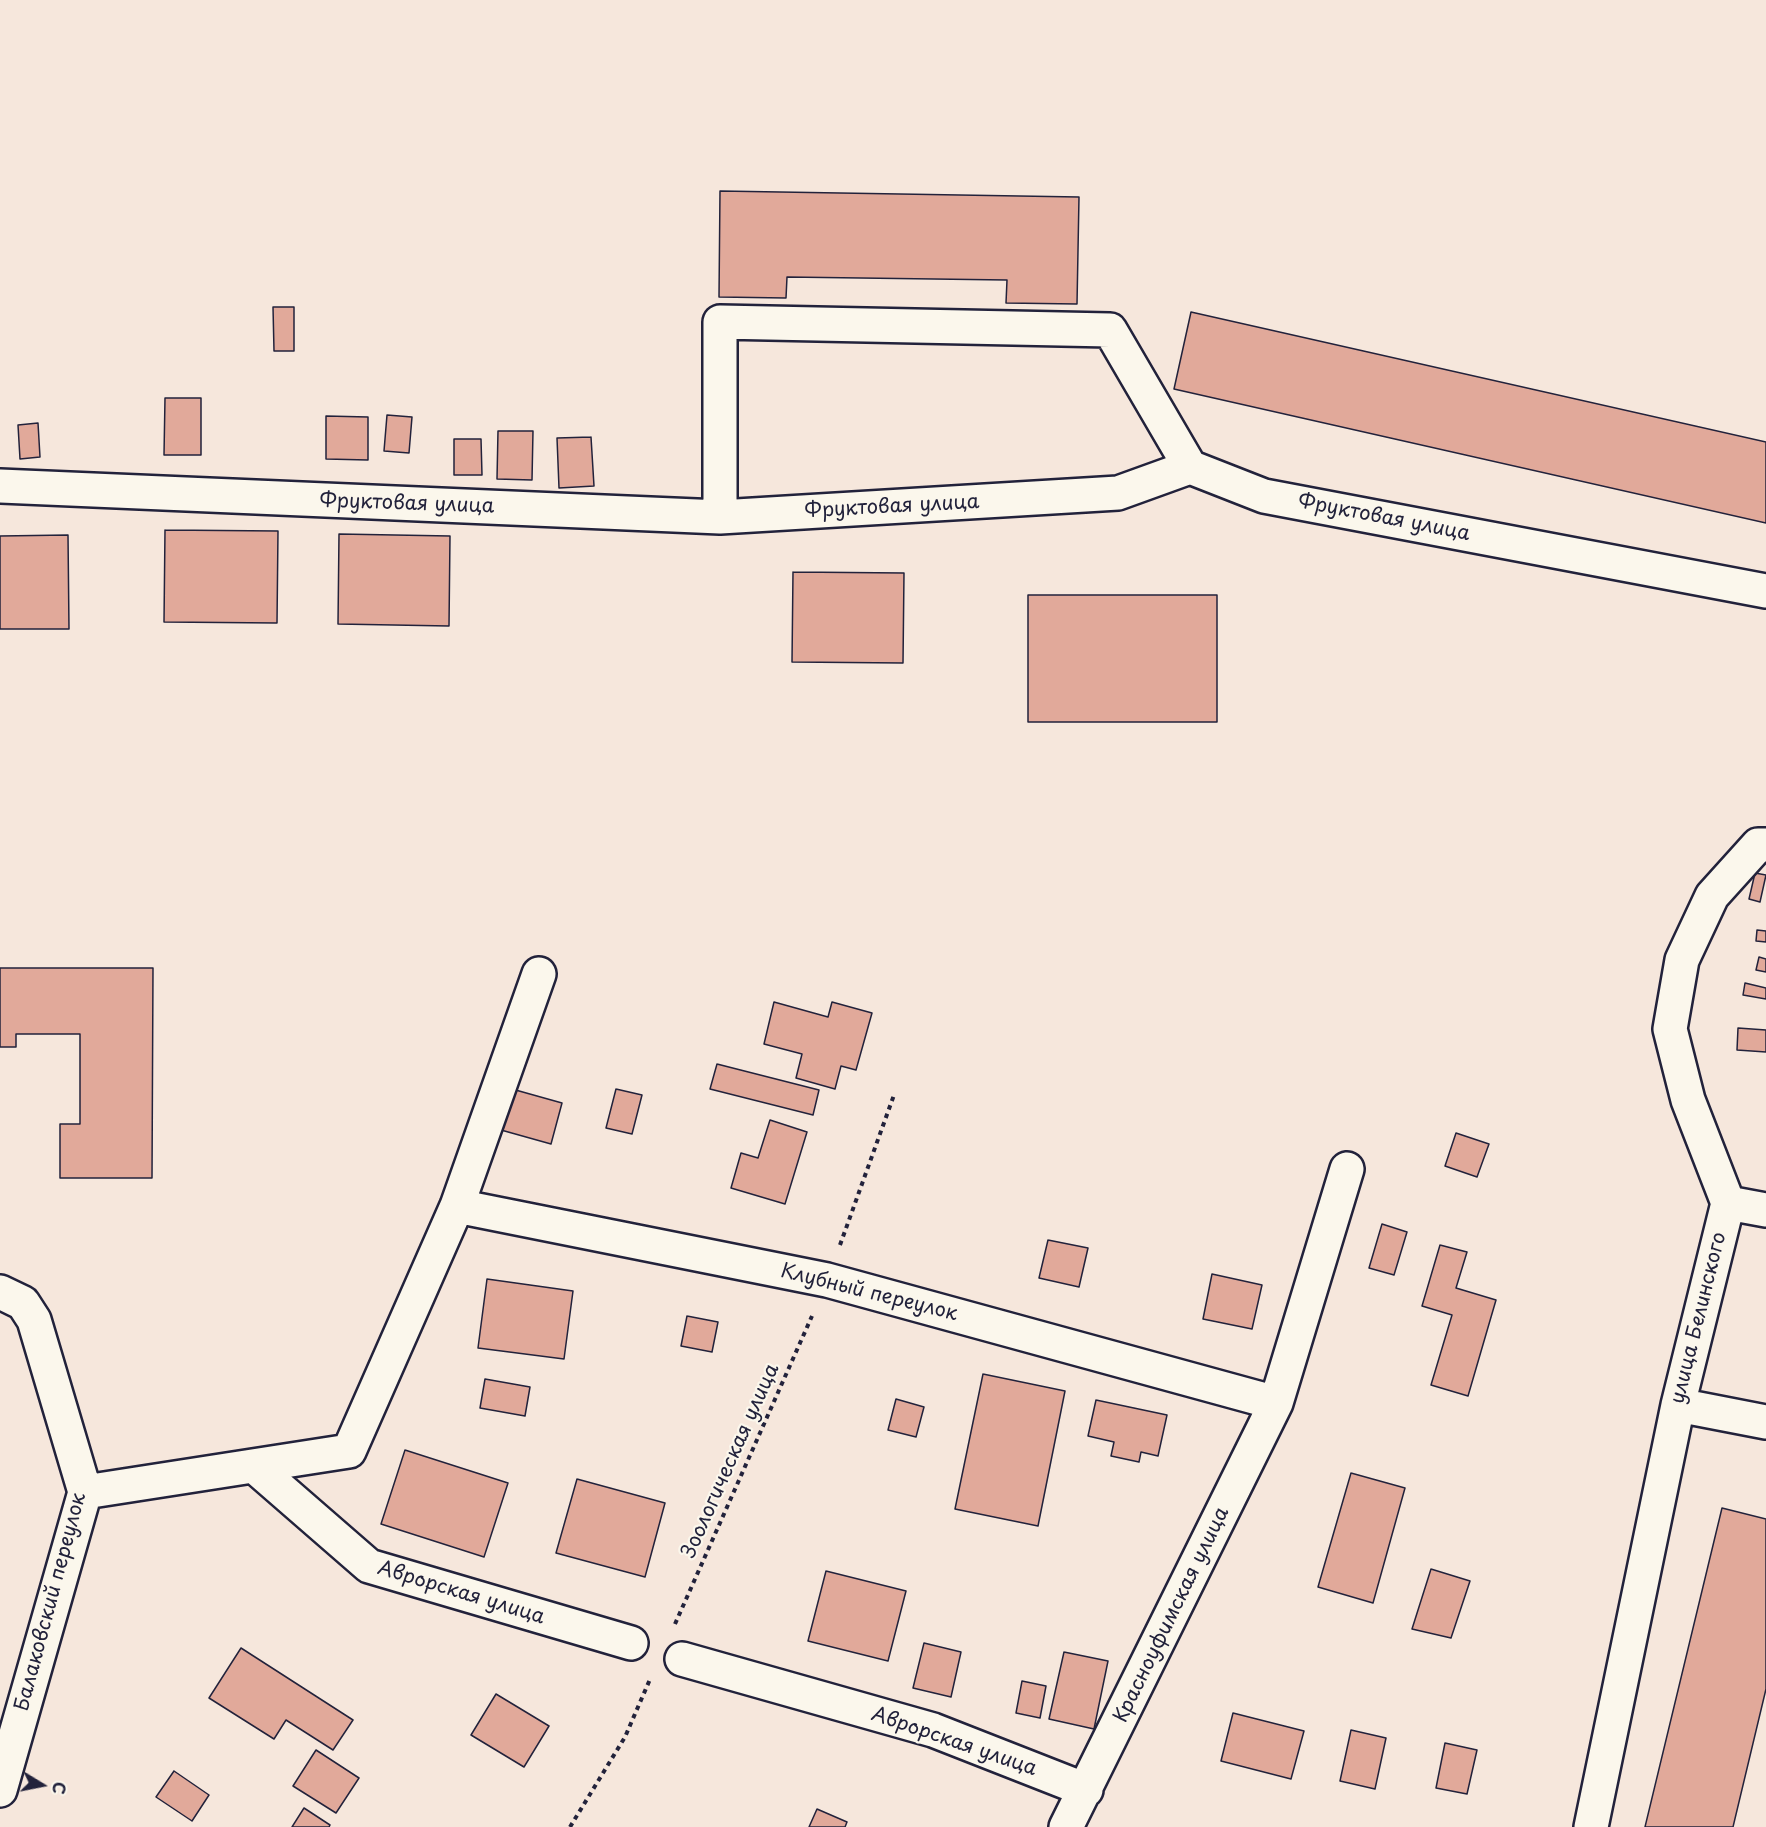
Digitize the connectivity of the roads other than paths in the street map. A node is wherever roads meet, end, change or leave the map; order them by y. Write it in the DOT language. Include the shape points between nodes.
graph roads {
  1 [pos="1191,468"];
  2 [pos="0,486"];
  3 [pos="720,517"];
  4 [pos="1766,591"];
  5 [pos="1766,845"];
  6 [pos="538,974"];
  7 [pos="1347,1169"];
  8 [pos="1728,1203"];
  9 [pos="457,1206"];
  10 [pos="1766,1210"];
  11 [pos="0,1292"];
  12 [pos="1276,1403"];
  13 [pos="1678,1405"];
  14 [pos="1766,1422"];
  15 [pos="254,1466"];
  16 [pos="85,1492"];
  17 [pos="631,1643"];
  18 [pos="668,1665"];
  19 [pos="0,1790"];
  20 [pos="1086,1790"];
  21 [pos="1066,1827"];
  22 [pos="1591,1827"];
  1 -- 3 [label="street, Фруктовая улица" via="1118,493"];
  1 -- 3 [label="street" via="1110,330 720,322"];
  1 -- 4 [label="street, Фруктовая улица" via="1264,496"];
  2 -- 3 [label="street, Фруктовая улица"];
  5 -- 8 [label="street" via="1758,845 1712,896 1682,960 1670,1029 1688,1100"];
  6 -- 9 [label="street"];
  7 -- 12 [label="street, Красноуфимская улица"];
  8 -- 10 [label="street"];
  8 -- 13 [label="street, улица Белинского"];
  9 -- 12 [label="street, Клубный переулок" via="828,1280"];
  9 -- 15 [label="street" via="349,1451"];
  11 -- 16 [label="street, Балаковский переулок" via="23,1303 34,1320"];
  12 -- 20 [label="street, Красноуфимская улица"];
  13 -- 14 [label="street"];
  13 -- 22 [label="street, улица Белинского"];
  15 -- 16 [label="street"];
  15 -- 17 [label="street, Аврорская улица" via="369,1566"];
  16 -- 19 [label="street, Балаковский переулок"];
  18 -- 20 [label="street, Аврорская улица" via="933,1730"];
  20 -- 21 [label="street, Красноуфимская улица"];
}
